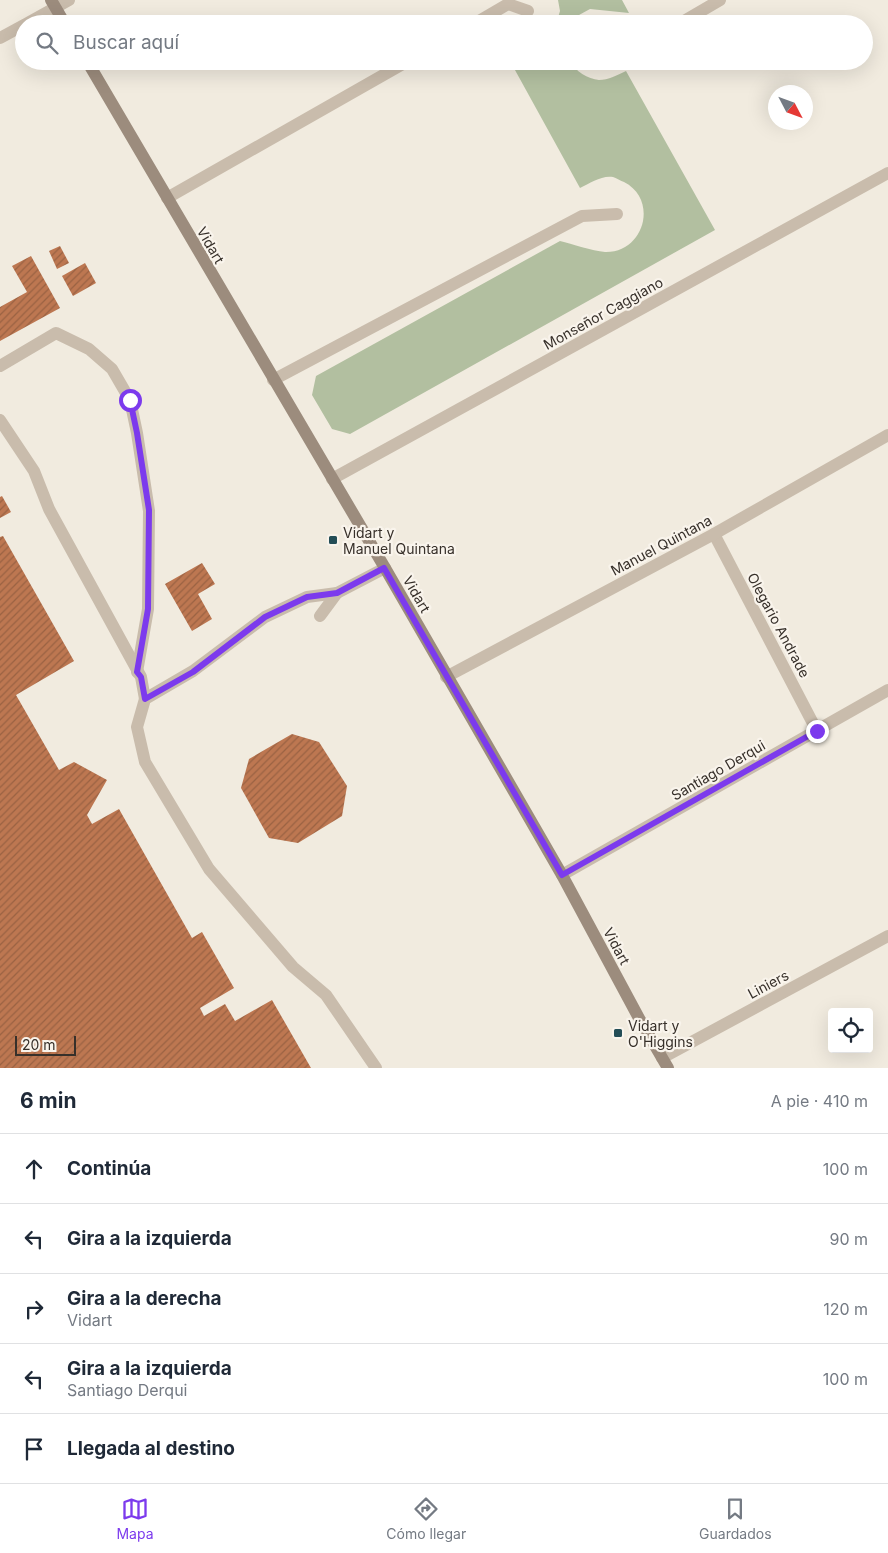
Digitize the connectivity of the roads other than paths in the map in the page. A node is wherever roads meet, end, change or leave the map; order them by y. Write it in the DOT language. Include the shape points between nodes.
graph roads {
  1 [pos="69,0"];
  2 [pos="720,0"];
  3 [pos="53,4"];
  4 [pos="528,11"];
  5 [pos="38,15"];
  6 [pos="60,15"];
  7 [pos="489,15"];
  8 [pos="694,15"];
  9 [pos="15,30"];
  10 [pos="0,38"];
  11 [pos="92,70"];
  12 [pos="392,70"];
  13 [pos="888,173"];
  14 [pos="167,198"];
  15 [pos="618,214"];
  16 [pos="0,366"];
  17 [pos="273,380"];
  18 [pos="0,420"];
  19 [pos="888,435"];
  20 [pos="332,478"];
  21 [pos="714,534"];
  22 [pos="384,568"];
  23 [pos="337,593"];
  24 [pos="320,616"];
  25 [pos="137,672"];
  26 [pos="446,677"];
  27 [pos="888,690"];
  28 [pos="145,699"];
  29 [pos="817,731"];
  30 [pos="562,875"];
  31 [pos="888,936"];
  32 [pos="665,1063"];
  33 [pos="376,1068"];
  1 -- 3 [label="street"];
  2 -- 8 [label="street"];
  3 -- 5 [label="street"];
  3 -- 6 [label="street"];
  4 -- 7 [label="street" via="508,4"];
  9 -- 10 [label="street"];
  11 -- 14 [label="street, Vidart"];
  12 -- 14 [label="street"];
  13 -- 20 [label="street, Monseñor Caggiano"];
  14 -- 17 [label="street, Vidart"];
  15 -- 17 [label="street" via="582,216"];
  16 -- 25 [label="street" via="56,332 89,349 112,369 130,400 149,510 148,609"];
  17 -- 20 [label="street, Vidart"];
  18 -- 25 [label="street" via="34,471 49,509"];
  19 -- 21 [label="street, Manuel Quintana"];
  20 -- 22 [label="street, Vidart"];
  21 -- 26 [label="street, Manuel Quintana"];
  21 -- 29 [label="street, Olegario Andrade"];
  22 -- 23 [label="street"];
  22 -- 26 [label="street, Vidart"];
  23 -- 24 [label="street"];
  23 -- 28 [label="street" via="307,597 265,617 193,672"];
  25 -- 28 [label="street"];
  26 -- 30 [label="street, Vidart"];
  27 -- 29 [label="street, Santiago Derqui"];
  28 -- 33 [label="street" via="137,727 146,762 209,869 293,967 326,995"];
  29 -- 30 [label="street, Santiago Derqui"];
  30 -- 32 [label="street, Vidart"];
  31 -- 32 [label="street, Liniers"];
}
